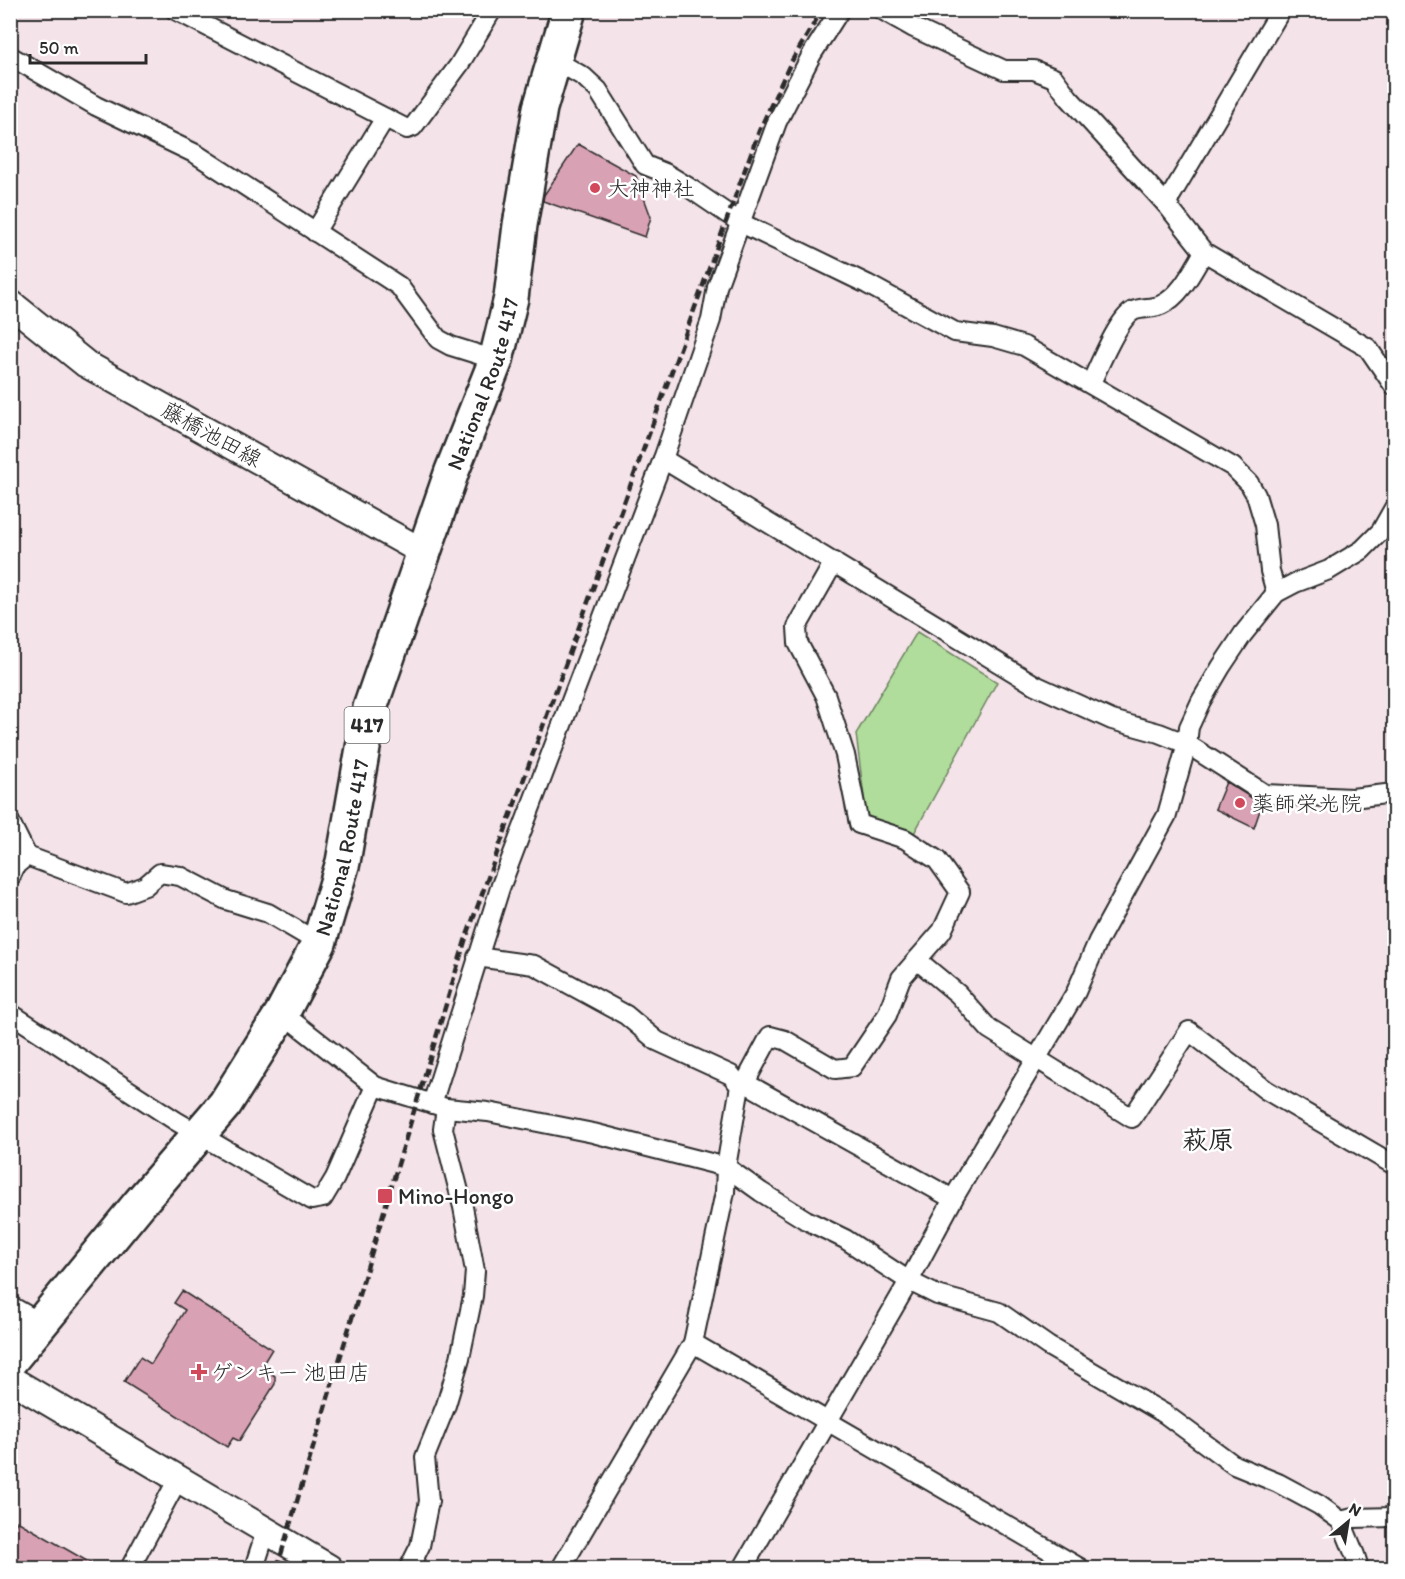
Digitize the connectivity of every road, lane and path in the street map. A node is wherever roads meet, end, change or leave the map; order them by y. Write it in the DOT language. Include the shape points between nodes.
graph roads {
  1 [pos="175,10"];
  2 [pos="492,10"];
  3 [pos="568,10"];
  4 [pos="840,10"];
  5 [pos="882,10"];
  6 [pos="1281,10"];
  7 [pos="10,56"];
  8 [pos="553,59"];
  9 [pos="385,118"];
  10 [pos="1166,204"];
  11 [pos="741,223"];
  12 [pos="315,232"];
  13 [pos="1204,252"];
  14 [pos="10,303"];
  15 [pos="496,360"];
  16 [pos="1091,383"];
  17 [pos="1395,386"];
  18 [pos="663,459"];
  19 [pos="1395,508"];
  20 [pos="423,552"];
  21 [pos="834,562"];
  22 [pos="1276,592"];
  23 [pos="1186,744"];
  24 [pos="1395,793"];
  25 [pos="10,822"];
  26 [pos="27,856"];
  27 [pos="10,878"];
  28 [pos="319,943"];
  29 [pos="477,957"];
  30 [pos="917,960"];
  31 [pos="10,1013"];
  32 [pos="282,1013"];
  33 [pos="1037,1060"];
  34 [pos="743,1085"];
  35 [pos="375,1086"];
  36 [pos="439,1106"];
  37 [pos="198,1135"];
  38 [pos="1395,1165"];
  39 [pos="726,1167"];
  40 [pos="953,1199"];
  41 [pos="909,1281"];
  42 [pos="24,1318"];
  43 [pos="693,1343"];
  44 [pos="10,1361"];
  45 [pos="10,1379"];
  46 [pos="829,1421"];
  47 [pos="178,1479"];
  48 [pos="1395,1517"];
  49 [pos="1341,1521"];
  50 [pos="266,1531"];
  51 [pos="301,1561"];
  52 [pos="130,1569"];
  53 [pos="254,1569"];
  54 [pos="329,1569"];
  55 [pos="409,1569"];
  56 [pos="561,1569"];
  57 [pos="742,1569"];
  58 [pos="1080,1569"];
  59 [pos="1359,1569"];
  1 -- 9 [label="street"];
  2 -- 9 [label="street" via="459,65 414,127 407,129"];
  3 -- 8 [label="highway, National Route 417 / 417"];
  4 -- 11 [label="street" via="777,122"];
  5 -- 10 [label="street" via="1004,70 1034,70 1054,78"];
  6 -- 10 [label="street"];
  7 -- 12 [label="street" via="96,106 196,154"];
  8 -- 11 [label="street" via="598,90 645,165 688,186"];
  8 -- 15 [label="highway, National Route 417 / 417" via="540,108 511,298"];
  9 -- 12 [label="street"];
  10 -- 13 [label="street"];
  11 -- 16 [label="street" via="955,332 1024,346"];
  11 -- 18 [label="street"];
  12 -- 15 [label="street" via="399,286 438,339"];
  13 -- 16 [label="street" via="1172,298 1159,306 1134,311 1120,325"];
  13 -- 17 [label="street" via="1368,348"];
  14 -- 20 [label="main road, 藤橋池田線" via="86,364"];
  15 -- 20 [label="highway, National Route 417 / 417"];
  16 -- 22 [label="street" via="1233,467 1249,483 1265,525"];
  18 -- 21 [label="street"];
  18 -- 29 [label="street" via="543,771"];
  19 -- 22 [label="street" via="1381,531 1362,550 1329,570"];
  20 -- 28 [label="highway, National Route 417 / 417" via="370,708 343,862"];
  21 -- 23 [label="street" via="1035,685 1112,720"];
  21 -- 30 [label="street" via="797,627 798,643 826,696 845,755 859,824 905,839 937,860 960,892 942,931"];
  22 -- 23 [label="street" via="1243,634 1200,701"];
  23 -- 24 [label="street" via="1265,794 1352,798"];
  23 -- 33 [label="street" via="1167,815"];
  25 -- 26 [label="street"];
  26 -- 27 [label="street" via="16,865"];
  26 -- 28 [label="street" via="126,893 145,886 160,873 180,876 226,900 268,913"];
  28 -- 32 [label="highway, National Route 417 / 417"];
  29 -- 34 [label="street" via="534,965 626,1015 657,1041 731,1075"];
  29 -- 36 [label="street"];
  30 -- 33 [label="street" via="958,994 989,1029"];
  30 -- 34 [label="street" via="901,978 887,1016 852,1068 835,1069 770,1036"];
  31 -- 37 [label="street"];
  32 -- 35 [label="street"];
  32 -- 37 [label="highway, National Route 417 / 417" via="225,1104"];
  33 -- 38 [label="street" via="1132,1118 1190,1031 1266,1090"];
  33 -- 40 [label="street"];
  34 -- 39 [label="street"];
  34 -- 40 [label="street"];
  35 -- 36 [label="street"];
  35 -- 37 [label="street" via="335,1178 322,1198 312,1200"];
  36 -- 39 [label="street" via="593,1133"];
  36 -- 55 [label="street" via="475,1271 460,1358 425,1457 429,1501 420,1546"];
  37 -- 42 [label="highway, National Route 417 / 417"];
  39 -- 41 [label="street"];
  39 -- 43 [label="street" via="725,1192"];
  40 -- 41 [label="street"];
  41 -- 46 [label="street"];
  41 -- 49 [label="street" via="937,1295 999,1312 1047,1346 1165,1414 1234,1465 1278,1483"];
  42 -- 44 [label="highway, National Route 417 / 417"];
  43 -- 46 [label="street"];
  43 -- 56 [label="street"];
  45 -- 47 [label="main road"];
  46 -- 57 [label="street"];
  46 -- 58 [label="street"];
  47 -- 50 [label="main road"];
  47 -- 52 [label="street"];
  48 -- 49 [label="street"];
  49 -- 59 [label="street"];
  50 -- 51 [label="main road"];
  50 -- 53 [label="street"];
  51 -- 54 [label="main road"];
}
